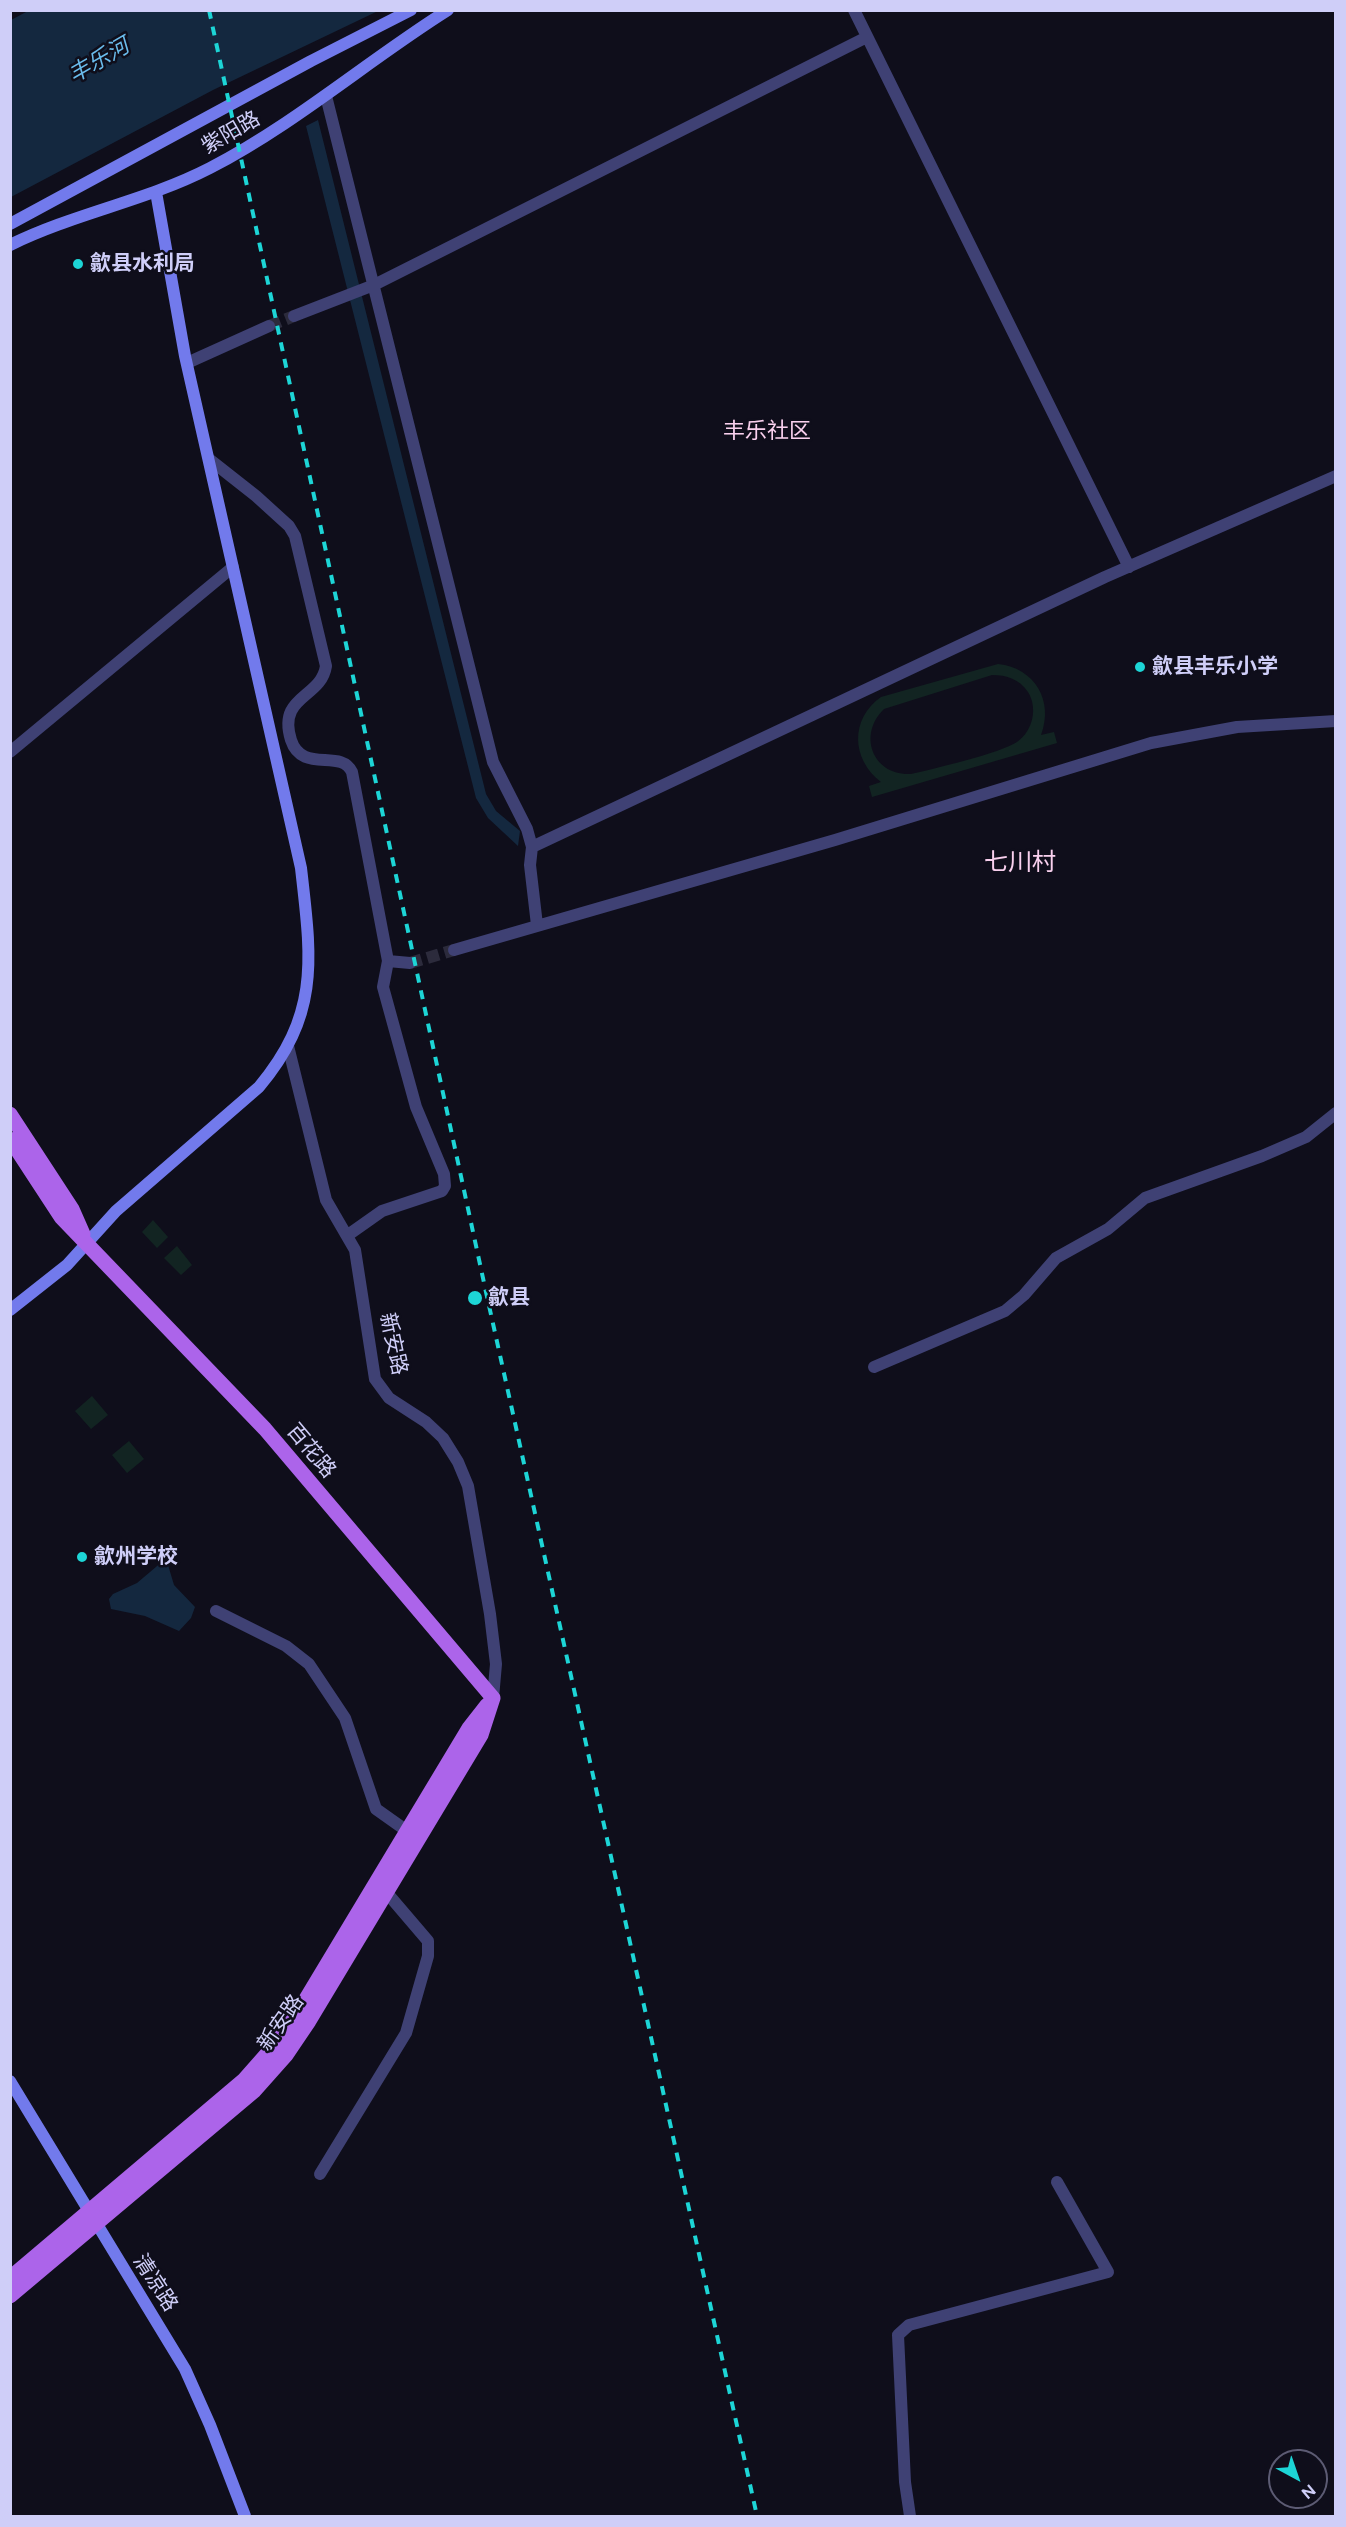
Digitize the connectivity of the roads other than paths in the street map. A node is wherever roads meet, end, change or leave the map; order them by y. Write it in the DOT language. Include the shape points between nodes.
graph roads {
  1 [pos="411,10"];
  2 [pos="448,10"];
  3 [pos="854,10"];
  4 [pos="867,37"];
  5 [pos="326,96"];
  6 [pos="156,192"];
  7 [pos="10,225"];
  8 [pos="10,245"];
  9 [pos="370,286"];
  10 [pos="294,316"];
  11 [pos="269,326"];
  12 [pos="187,363"];
  13 [pos="208,459"];
  14 [pos="1335,476"];
  15 [pos="233,567"];
  16 [pos="1129,567"];
  17 [pos="1335,721"];
  18 [pos="10,752"];
  19 [pos="531,847"];
  20 [pos="537,925"];
  21 [pos="454,950"];
  22 [pos="388,961"];
  23 [pos="410,963"];
  24 [pos="288,1046"];
  25 [pos="1335,1113"];
  26 [pos="10,1114"];
  27 [pos="10,1139"];
  28 [pos="348,1235"];
  29 [pos="87,1242"];
  30 [pos="10,1310"];
  31 [pos="874,1366"];
  32 [pos="216,1611"];
  33 [pos="492,1698"];
  34 [pos="407,1831"];
  35 [pos="387,1893"];
  36 [pos="10,2081"];
  37 [pos="320,2174"];
  38 [pos="1057,2182"];
  39 [pos="92,2220"];
  40 [pos="10,2278"];
  41 [pos="10,2296"];
  42 [pos="245,2517"];
  43 [pos="910,2517"];
  1 -- 7 [label="street, 紫阳路"];
  2 -- 5 [label="street, 紫阳路"];
  3 -- 4 [label="street"];
  4 -- 9 [label="street"];
  4 -- 16 [label="street"];
  5 -- 6 [label="street, 紫阳路" via="212,167"];
  5 -- 9 [label="street"];
  6 -- 8 [label="street, 紫阳路" via="66,220"];
  6 -- 12 [label="street"];
  9 -- 10 [label="street"];
  9 -- 19 [label="street" via="493,762 527,829"];
  11 -- 12 [label="street"];
  12 -- 13 [label="street"];
  13 -- 15 [label="street"];
  13 -- 22 [label="street" via="289,526 298,542 326,666 318,682 292,707 291,738 296,748 310,759 339,760 349,766"];
  14 -- 16 [label="street"];
  15 -- 18 [label="street"];
  15 -- 24 [label="street" via="301,868 310,947 309,978 302,1012"];
  16 -- 19 [label="street"];
  17 -- 20 [label="street" via="1237,727 1150,742 846,837"];
  19 -- 20 [label="street"];
  20 -- 21 [label="street"];
  22 -- 23 [label="street"];
  22 -- 28 [label="street" via="383,987 416,1107 437,1151 445,1186 437,1193 382,1211"];
  24 -- 28 [label="street, 新安路" via="326,1200"];
  24 -- 29 [label="street" via="249,1098 116,1211"];
  25 -- 31 [label="street" via="1306,1137 1145,1198 1108,1229 1056,1258 1005,1311"];
  26 -- 29 [label="main road, 百花路" via="72,1209"];
  27 -- 29 [label="main road, 百花路" via="61,1217"];
  28 -- 33 [label="street, 新安路" via="357,1257 375,1378 389,1398 443,1438 468,1486 496,1664"];
  29 -- 30 [label="street" via="67,1265"];
  29 -- 33 [label="main road, 百花路" via="265,1429"];
  32 -- 34 [label="street" via="286,1646 309,1664 345,1718 376,1809"];
  33 -- 34 [label="main road, 新安路" via="468,1728"];
  33 -- 35 [label="main road, 新安路" via="481,1735"];
  34 -- 39 [label="main road, 新安路" via="340,1946 274,2046 244,2080"];
  35 -- 37 [label="street" via="428,1941 428,1956 405,2033"];
  35 -- 39 [label="main road, 新安路" via="309,2021 254,2091"];
  36 -- 39 [label="street, 清凉路"];
  38 -- 43 [label="street" via="1108,2272 909,2325 898,2335"];
  39 -- 40 [label="main road, 新安路"];
  39 -- 41 [label="main road, 新安路"];
  39 -- 42 [label="street, 清凉路" via="184,2368"];
}
